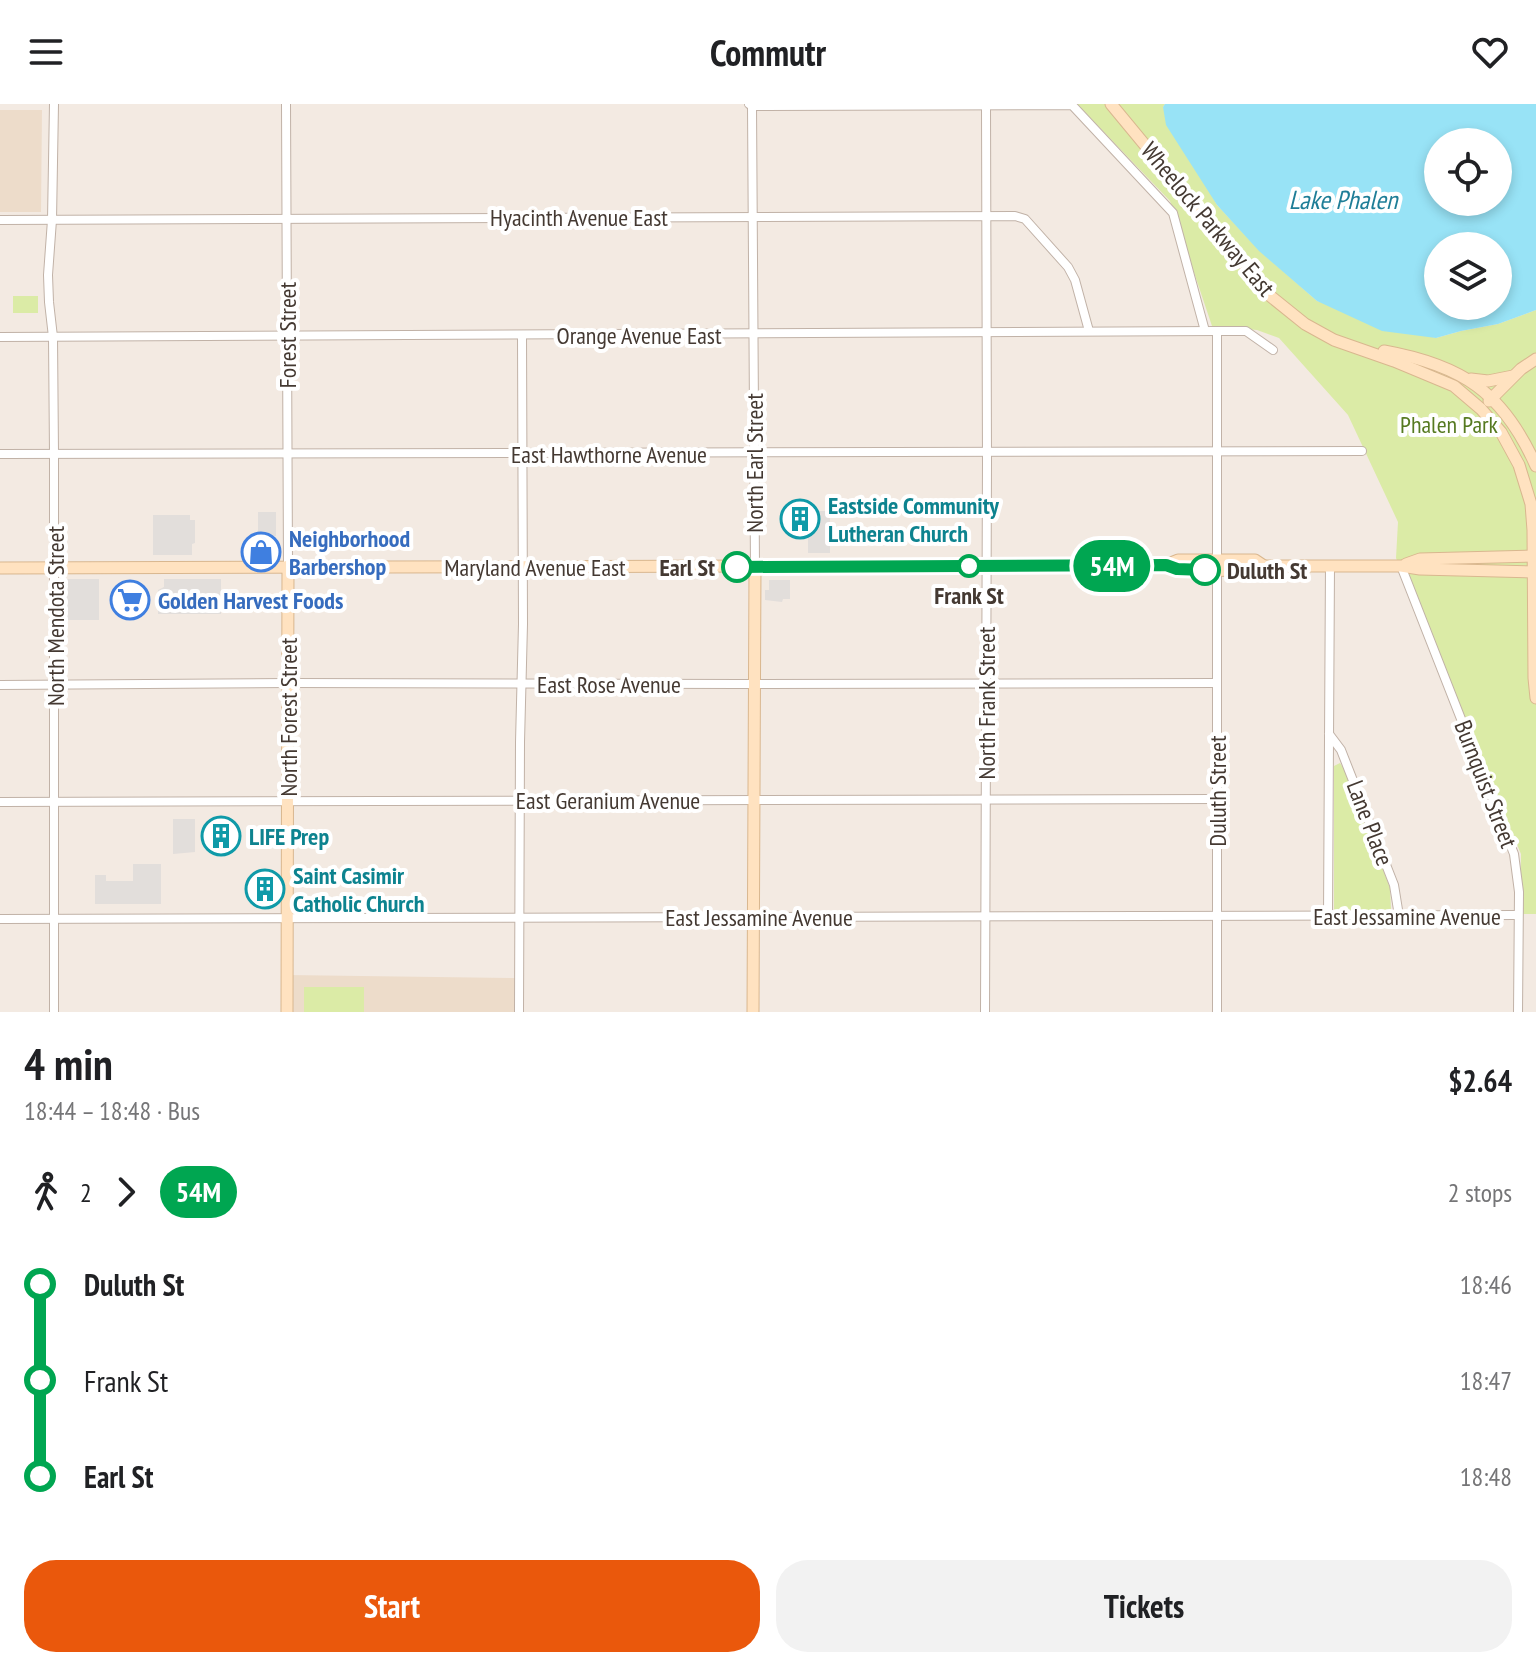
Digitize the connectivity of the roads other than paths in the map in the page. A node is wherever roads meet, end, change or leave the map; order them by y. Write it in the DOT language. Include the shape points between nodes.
graph roads {
  1 [pos="54,104"];
  2 [pos="286,104"];
  3 [pos="1111,104"];
  4 [pos="754,105"];
  5 [pos="813,106"];
  6 [pos="986,106"];
  7 [pos="753,216"];
  8 [pos="986,216"];
  9 [pos="286,218"];
  10 [pos="0,220"];
  11 [pos="52,220"];
  12 [pos="987,331"];
  13 [pos="1089,331"];
  14 [pos="1205,331"];
  15 [pos="1217,331"];
  16 [pos="287,335"];
  17 [pos="522,335"];
  18 [pos="754,335"];
  19 [pos="0,337"];
  20 [pos="53,337"];
  21 [pos="1356,347"];
  22 [pos="1273,350"];
  23 [pos="1536,359"];
  24 [pos="1514,376"];
  25 [pos="1467,379"];
  26 [pos="1491,398"];
  27 [pos="1481,409"];
  28 [pos="987,451"];
  29 [pos="1218,451"];
  30 [pos="1362,451"];
  31 [pos="755,453"];
  32 [pos="0,454"];
  33 [pos="54,454"];
  34 [pos="288,454"];
  35 [pos="523,454"];
  36 [pos="1536,466"];
  37 [pos="1534,556"];
  38 [pos="1217,565"];
  39 [pos="1330,565"];
  40 [pos="288,566"];
  41 [pos="987,566"];
  42 [pos="1401,566"];
  43 [pos="523,567"];
  44 [pos="755,567"];
  45 [pos="0,568"];
  46 [pos="55,568"];
  47 [pos="1534,572"];
  48 [pos="288,683"];
  49 [pos="522,683"];
  50 [pos="986,683"];
  51 [pos="1217,683"];
  52 [pos="55,684"];
  53 [pos="754,684"];
  54 [pos="0,685"];
  55 [pos="1536,698"];
  56 [pos="1329,734"];
  57 [pos="1217,799"];
  58 [pos="755,800"];
  59 [pos="986,800"];
  60 [pos="288,801"];
  61 [pos="520,801"];
  62 [pos="0,802"];
  63 [pos="55,802"];
  64 [pos="1518,915"];
  65 [pos="1217,916"];
  66 [pos="1328,916"];
  67 [pos="1399,916"];
  68 [pos="519,917"];
  69 [pos="753,917"];
  70 [pos="985,917"];
  71 [pos="288,918"];
  72 [pos="0,919"];
  73 [pos="54,919"];
  74 [pos="54,1012"];
  75 [pos="287,1012"];
  76 [pos="519,1012"];
  77 [pos="753,1012"];
  78 [pos="985,1012"];
  79 [pos="1217,1012"];
  80 [pos="1518,1012"];
  1 -- 11 [label="street, North Mendota Street"];
  2 -- 9 [label="street, Forest Street"];
  3 -- 21 [label="street, Wheelock Parkway East" via="1269,295 1305,324"];
  4 -- 5 [label="street"];
  4 -- 7 [label="street, North Earl Street"];
  5 -- 6 [label="street"];
  6 -- 8 [label="street, North Frank Street"];
  6 -- 14 [label="street" via="1072,105 1173,213"];
  7 -- 8 [label="street, Hyacinth Avenue East"];
  7 -- 9 [label="street, Hyacinth Avenue East"];
  7 -- 18 [label="street, North Earl Street"];
  8 -- 12 [label="street, North Frank Street"];
  8 -- 13 [label="street, Hyacinth Avenue East" via="1025,219 1051,248 1075,280"];
  9 -- 11 [label="street, Hyacinth Avenue East"];
  9 -- 16 [label="street, Forest Street"];
  10 -- 11 [label="street, Hyacinth Avenue East"];
  11 -- 20 [label="street, North Mendota Street" via="48,275"];
  12 -- 13 [label="street, Orange Avenue East"];
  12 -- 18 [label="street, Orange Avenue East"];
  12 -- 28 [label="street, North Frank Street"];
  13 -- 14 [label="street, Orange Avenue East"];
  14 -- 15 [label="street, Orange Avenue East"];
  15 -- 22 [label="street, Orange Avenue East" via="1246,331"];
  15 -- 29 [label="street, Duluth Street"];
  16 -- 17 [label="street, Orange Avenue East"];
  16 -- 20 [label="street, Orange Avenue East"];
  16 -- 34 [label="street, Forest Street"];
  17 -- 18 [label="street, Orange Avenue East"];
  17 -- 35 [label="street"];
  18 -- 31 [label="street, North Earl Street"];
  19 -- 20 [label="street, Orange Avenue East"];
  20 -- 33 [label="street, North Mendota Street"];
  21 -- 25 [label="street, Wheelock Parkway East" via="1428,361"];
  21 -- 27 [label="street, Wheelock Parkway East" via="1440,379"];
  23 -- 24 [label="street"];
  24 -- 25 [label="street"];
  24 -- 26 [label="street"];
  25 -- 26 [label="street, Wheelock Parkway East"];
  26 -- 27 [label="street"];
  26 -- 36 [label="street, Wheelock Parkway East" via="1517,429"];
  27 -- 37 [label="street, Wheelock Parkway East" via="1508,442 1524,478"];
  28 -- 29 [label="street, East Hawthorne Avenue"];
  28 -- 31 [label="street, East Hawthorne Avenue"];
  28 -- 41 [label="street, North Frank Street"];
  29 -- 30 [label="street, East Hawthorne Avenue"];
  29 -- 38 [label="street, Duluth Street"];
  31 -- 35 [label="street, East Hawthorne Avenue"];
  31 -- 44 [label="street, North Earl Street"];
  32 -- 33 [label="street, East Hawthorne Avenue"];
  33 -- 34 [label="street, East Hawthorne Avenue"];
  33 -- 46 [label="street, North Mendota Street"];
  34 -- 35 [label="street, East Hawthorne Avenue"];
  34 -- 40 [label="street, Forest Street"];
  35 -- 43 [label="street"];
  37 -- 42 [label="street, Maryland Avenue East" via="1420,559"];
  37 -- 47 [label="street, Wheelock Parkway East"];
  38 -- 39 [label="street, Maryland Avenue East"];
  38 -- 41 [label="street, Maryland Avenue East"];
  38 -- 51 [label="street, Duluth Street"];
  39 -- 42 [label="street, Maryland Avenue East"];
  39 -- 56 [label="street, Lane Place"];
  40 -- 43 [label="street, Maryland Avenue East"];
  40 -- 46 [label="street, Maryland Avenue East"];
  40 -- 48 [label="street, North Forest Street"];
  41 -- 44 [label="street, Maryland Avenue East"];
  41 -- 50 [label="street, North Frank Street"];
  42 -- 47 [label="street, Maryland Avenue East"];
  42 -- 64 [label="street, Burnquist Street" via="1514,854"];
  43 -- 44 [label="street, Maryland Avenue East"];
  43 -- 49 [label="street"];
  44 -- 53 [label="street, North Earl Street"];
  45 -- 46 [label="street, Maryland Avenue East"];
  46 -- 52 [label="street, North Mendota Street"];
  47 -- 55 [label="street, Wheelock Parkway East"];
  48 -- 49 [label="street, East Rose Avenue"];
  48 -- 52 [label="street, East Rose Avenue"];
  48 -- 60 [label="street, North Forest Street"];
  49 -- 53 [label="street, East Rose Avenue"];
  49 -- 61 [label="street"];
  50 -- 51 [label="street, East Rose Avenue"];
  50 -- 53 [label="street, East Rose Avenue"];
  50 -- 59 [label="street, North Frank Street"];
  51 -- 57 [label="street, Duluth Street"];
  52 -- 54 [label="street, East Rose Avenue"];
  52 -- 63 [label="street, North Mendota Street"];
  53 -- 58 [label="street, North Earl Street"];
  56 -- 66 [label="street, Lane Place"];
  56 -- 67 [label="street, Lane Place" via="1341,750 1394,885"];
  57 -- 59 [label="street, East Geranium Avenue"];
  57 -- 65 [label="street, Duluth Street"];
  58 -- 59 [label="street, East Geranium Avenue"];
  58 -- 61 [label="street, East Geranium Avenue"];
  58 -- 69 [label="street, North Earl Street"];
  59 -- 70 [label="street, North Frank Street"];
  60 -- 61 [label="street, East Geranium Avenue"];
  60 -- 63 [label="street, East Geranium Avenue"];
  60 -- 71 [label="street, North Forest Street"];
  61 -- 68 [label="street"];
  62 -- 63 [label="street, East Geranium Avenue"];
  63 -- 73 [label="street, North Mendota Street"];
  64 -- 67 [label="street, East Jessamine Avenue"];
  64 -- 80 [label="street, Burnquist Street"];
  65 -- 66 [label="street, East Jessamine Avenue"];
  65 -- 70 [label="street, East Jessamine Avenue"];
  65 -- 79 [label="street, Duluth Street"];
  66 -- 67 [label="street, East Jessamine Avenue"];
  68 -- 69 [label="street, East Jessamine Avenue"];
  68 -- 71 [label="street, East Jessamine Avenue"];
  68 -- 76 [label="street"];
  69 -- 70 [label="street, East Jessamine Avenue"];
  69 -- 77 [label="street, North Earl Street"];
  70 -- 78 [label="street, North Frank Street"];
  71 -- 73 [label="street, East Jessamine Avenue"];
  71 -- 75 [label="street, North Forest Street"];
  72 -- 73 [label="street, East Jessamine Avenue"];
  73 -- 74 [label="street, North Mendota Street"];
}
